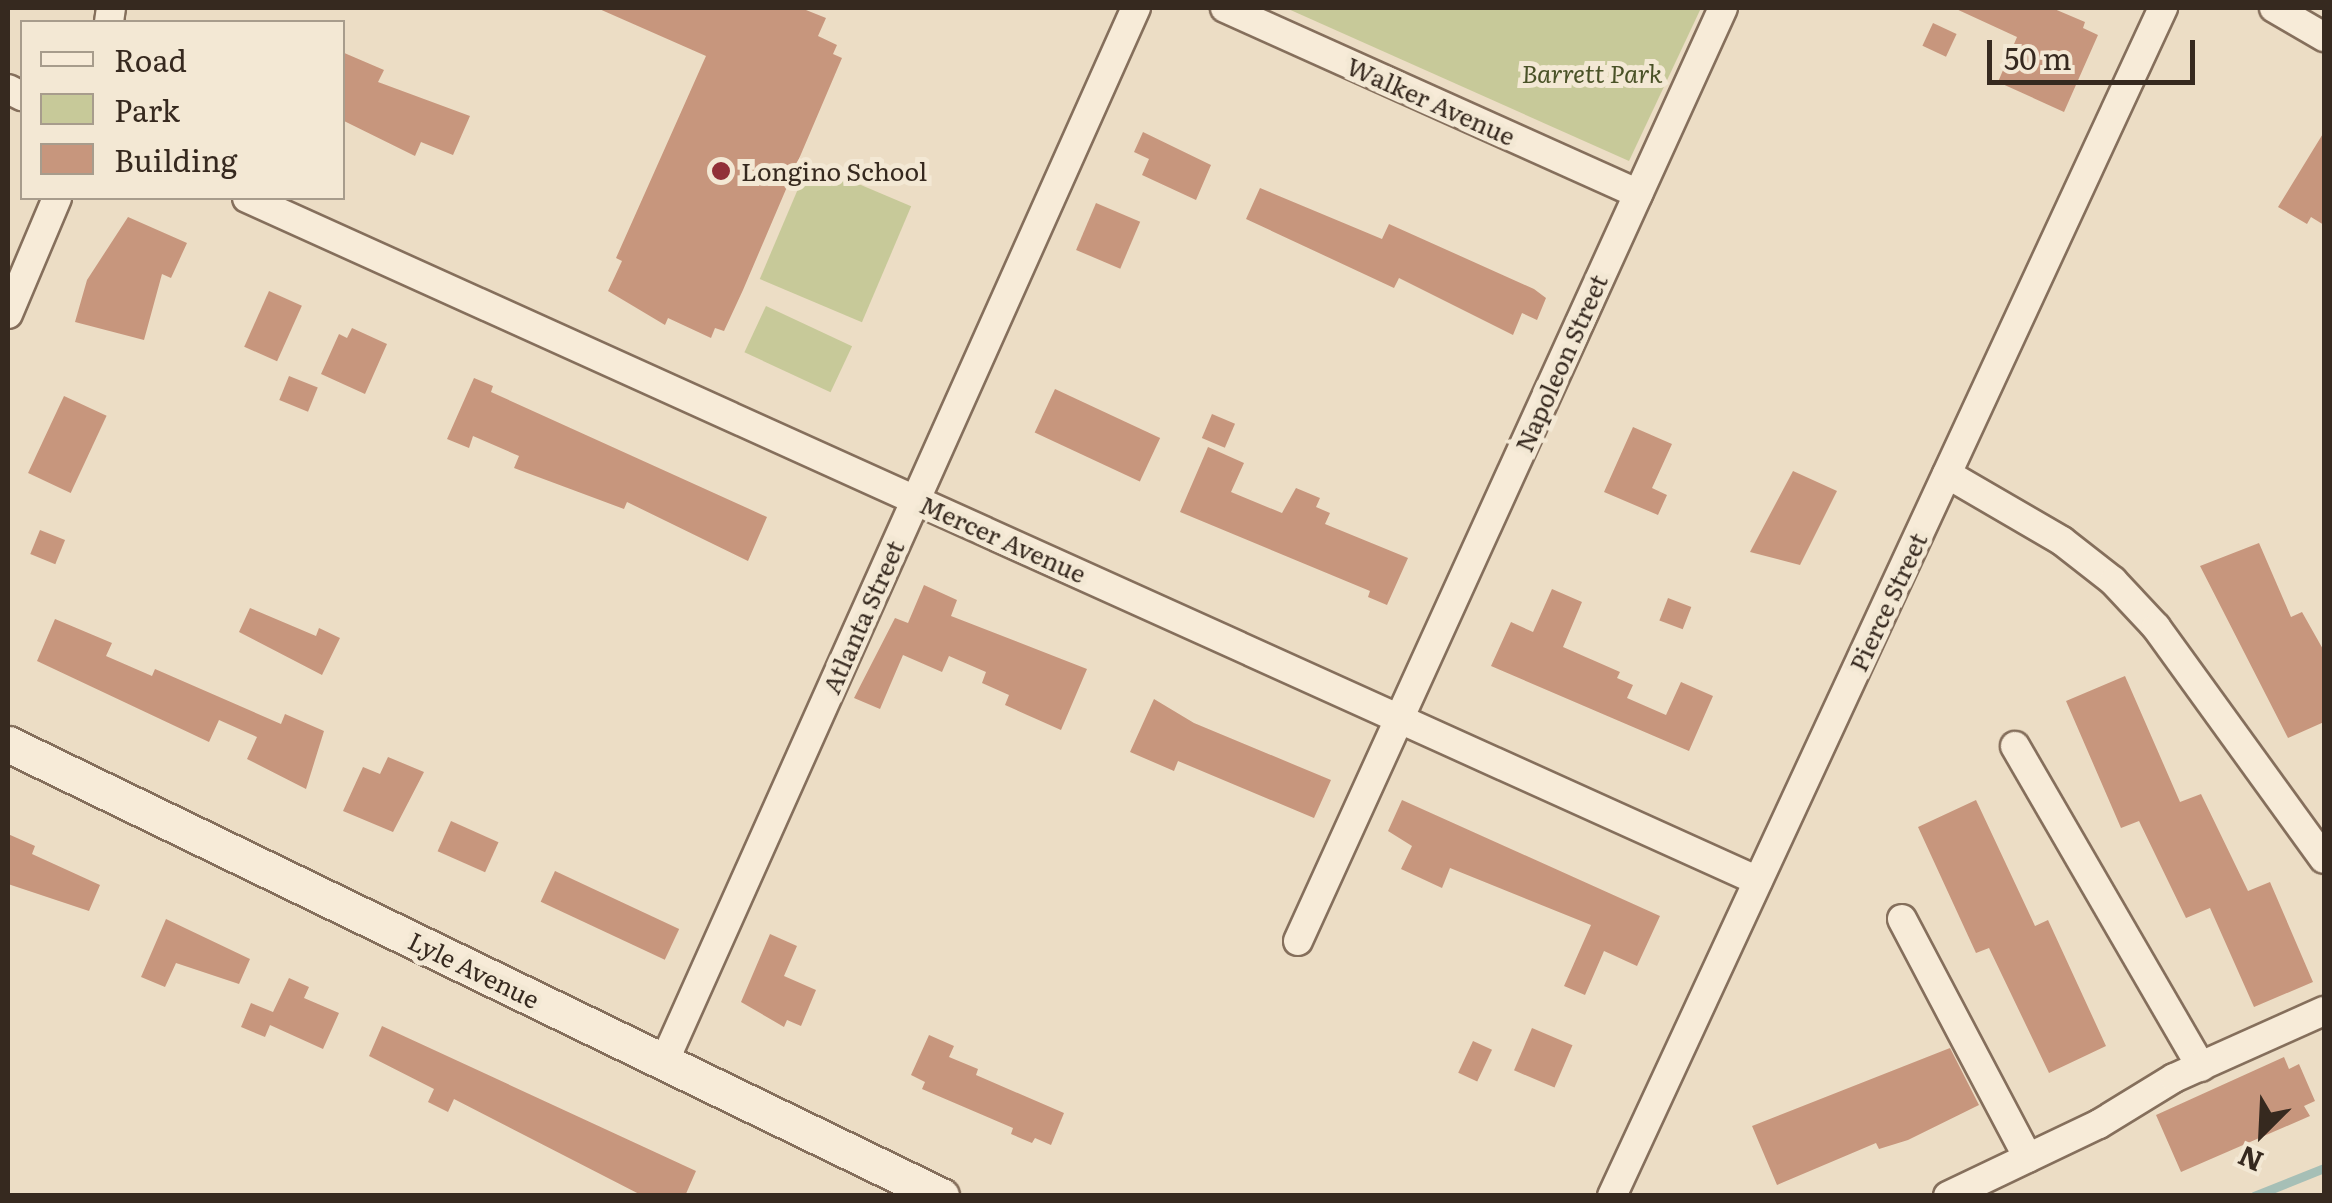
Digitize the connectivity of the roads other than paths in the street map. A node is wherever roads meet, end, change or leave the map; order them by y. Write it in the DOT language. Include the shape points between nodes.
graph roads {
  1 [pos="1136,8"];
  2 [pos="1225,8"];
  3 [pos="1722,8"];
  4 [pos="2163,8"];
  5 [pos="2274,8"];
  6 [pos="2324,37"];
  7 [pos="1638,194"];
  8 [pos="56,200"];
  9 [pos="251,200"];
  10 [pos="8,314"];
  11 [pos="1947,474"];
  12 [pos="915,500"];
  13 [pos="1401,719"];
  14 [pos="8,744"];
  15 [pos="2015,746"];
  16 [pos="2324,859"];
  17 [pos="1758,880"];
  18 [pos="1902,918"];
  19 [pos="1298,940"];
  20 [pos="2324,1012"];
  21 [pos="664,1062"];
  22 [pos="2201,1067"];
  23 [pos="2028,1158"];
  24 [pos="940,1196"];
  25 [pos="1612,1196"];
  26 [pos="1948,1196"];
  1 -- 12 [label="street, Atlanta Street"];
  2 -- 7 [label="street, Walker Avenue"];
  3 -- 7 [label="street, Napoleon Street"];
  4 -- 11 [label="street, Pierce Street"];
  5 -- 6 [label="street"];
  7 -- 13 [label="street, Napoleon Street"];
  8 -- 10 [label="street"];
  9 -- 12 [label="street, Mercer Avenue"];
  11 -- 16 [label="street" via="2016,511 2113,582 2156,627"];
  11 -- 17 [label="street, Pierce Street"];
  12 -- 13 [label="street, Mercer Avenue"];
  12 -- 21 [label="street, Atlanta Street"];
  13 -- 17 [label="street, Mercer Avenue"];
  13 -- 19 [label="street, Napoleon Street"];
  14 -- 21 [label="street, Lyle Avenue"];
  15 -- 22 [label="street"];
  17 -- 25 [label="street, Pierce Street"];
  18 -- 23 [label="street"];
  20 -- 22 [label="street"];
  21 -- 24 [label="street, Lyle Avenue"];
  22 -- 23 [label="street"];
  23 -- 26 [label="street"];
}
